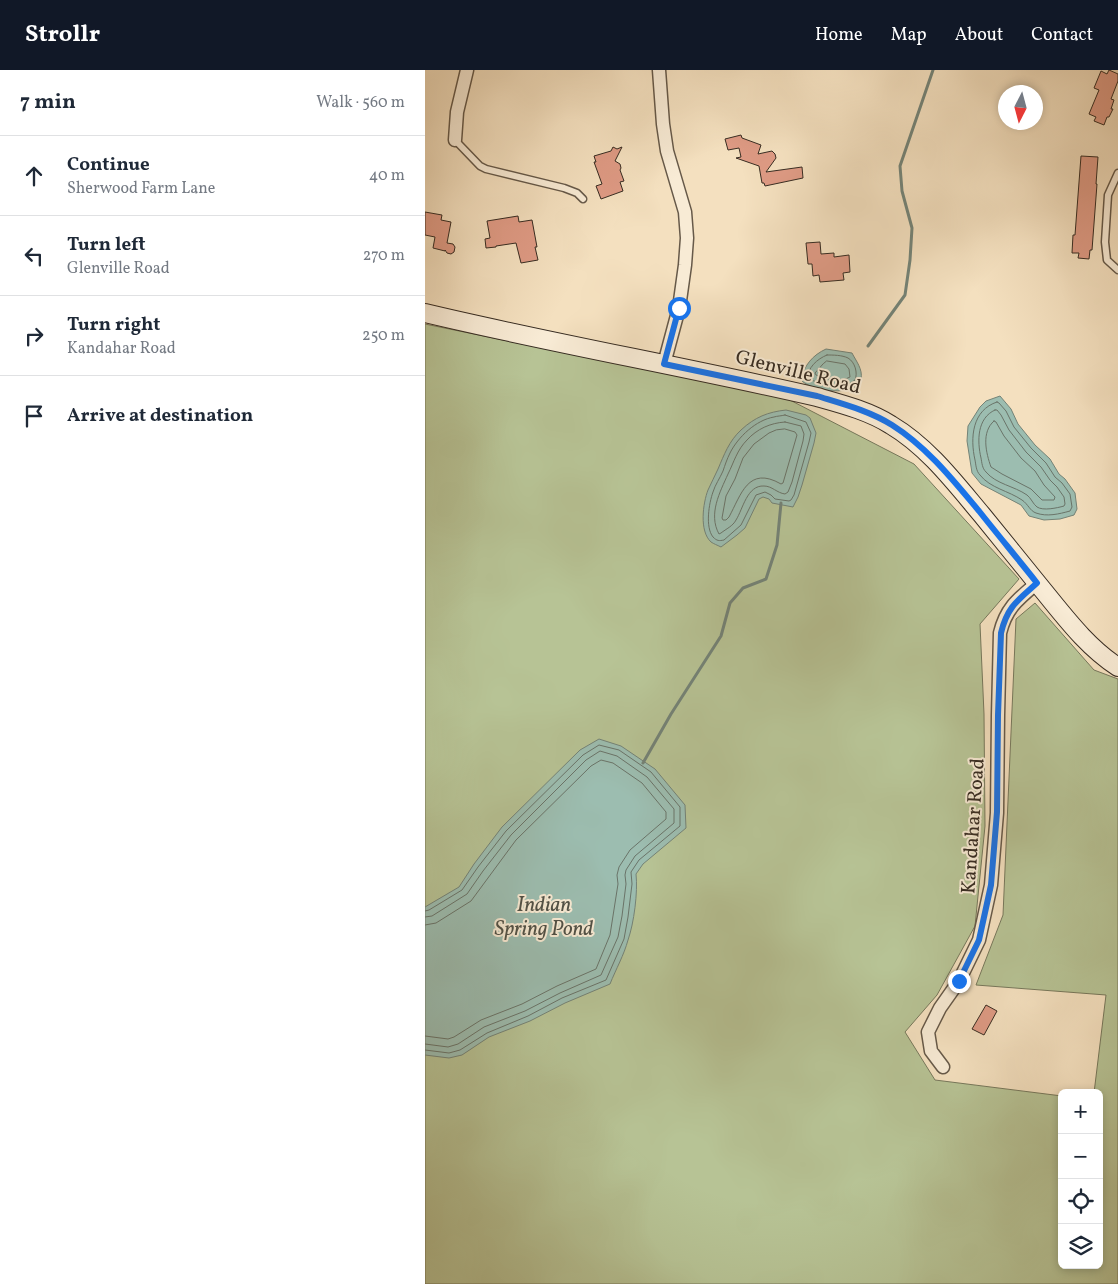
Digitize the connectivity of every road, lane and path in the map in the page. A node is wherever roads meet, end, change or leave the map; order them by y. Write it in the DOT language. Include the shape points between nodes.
graph roads {
  1 [pos="467,70"];
  2 [pos="659,70"];
  3 [pos="455,140"];
  4 [pos="1118,173"];
  5 [pos="583,198"];
  6 [pos="1118,270"];
  7 [pos="425,313"];
  8 [pos="664,364"];
  9 [pos="1037,583"];
  10 [pos="1118,667"];
  11 [pos="943,1067"];
  1 -- 3 [label="street" via="457,112"];
  2 -- 8 [label="street" via="667,151 685,212 687,238 679,308"];
  3 -- 5 [label="lane" via="480,166 564,188"];
  4 -- 6 [label="lane" via="1108,195 1105,242 1107,260"];
  7 -- 8 [label="main road, Glenville Road"];
  8 -- 9 [label="main road, Glenville Road" via="817,396 871,414 891,425 913,440 938,464"];
  9 -- 10 [label="main road, Glenville Road" via="1073,628"];
  9 -- 11 [label="street, Kandahar Road" via="1016,601 1003,622 997,812 991,885 979,940 928,1032 931,1051"];
}
